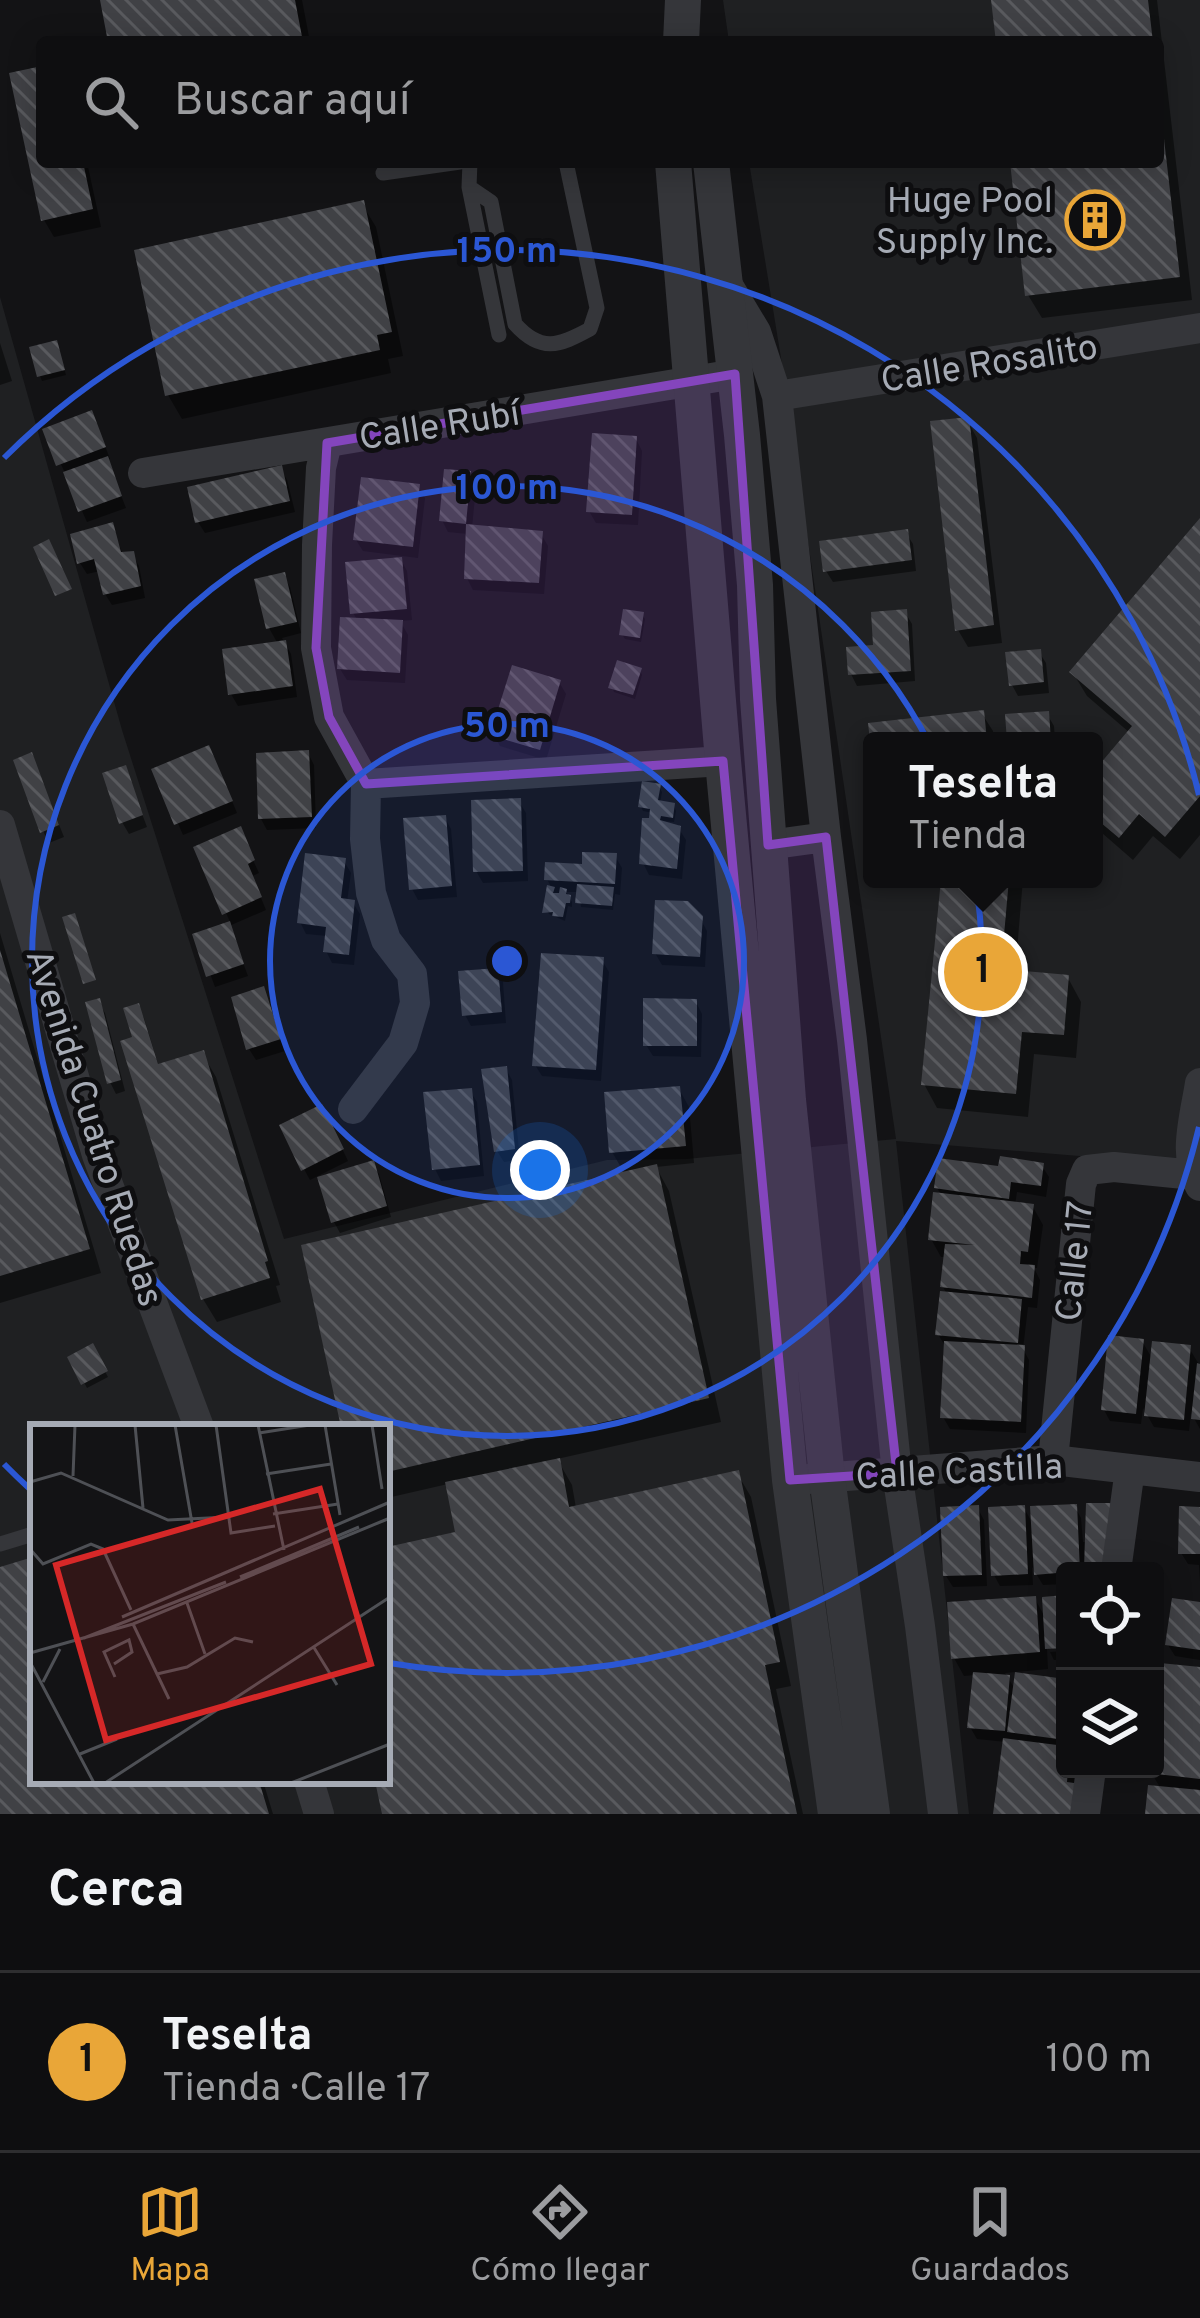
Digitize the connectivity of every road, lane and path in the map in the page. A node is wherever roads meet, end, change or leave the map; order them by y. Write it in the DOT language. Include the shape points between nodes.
graph roads {
  1 [pos="418,168"];
  2 [pos="470,168"];
  3 [pos="567,168"];
  4 [pos="674,168"];
  5 [pos="712,168"];
  6 [pos="383,173"];
  7 [pos="469,187"];
  8 [pos="726,283"];
  9 [pos="1200,328"];
  10 [pos="499,335"];
  11 [pos="735,374"];
  12 [pos="690,382"];
  13 [pos="777,396"];
  14 [pos="327,442"];
  15 [pos="143,473"];
  16 [pos="723,761"];
  17 [pos="365,784"];
  18 [pos="0,825"];
  19 [pos="826,837"];
  20 [pos="768,845"];
  21 [pos="1200,1083"];
  22 [pos="353,1108"];
  23 [pos="1197,1181"];
  24 [pos="199,1424"];
  25 [pos="1053,1460"];
  26 [pos="1130,1469"];
  27 [pos="897,1473"];
  28 [pos="1200,1477"];
  29 [pos="827,1478"];
  30 [pos="790,1480"];
  31 [pos="30,1535"];
  32 [pos="0,1544"];
  33 [pos="1118,1562"];
  34 [pos="1090,1778"];
  35 [pos="310,1784"];
  36 [pos="319,1814"];
  37 [pos="836,1814"];
  38 [pos="872,1814"];
  39 [pos="943,1814"];
  40 [pos="1085,1814"];
  1 -- 6 [label="lane"];
  2 -- 7 [label="lane"];
  3 -- 7 [label="lane" via="597,308 590,329 545,345 515,324 491,202"];
  4 -- 12 [label="street"];
  5 -- 8 [label="street"];
  7 -- 10 [label="lane"];
  8 -- 11 [label="street"];
  8 -- 13 [label="street" via="756,332"];
  9 -- 13 [label="street, Calle Rosalito"];
  11 -- 12 [label="street, Calle Rubí"];
  11 -- 20 [label="street"];
  12 -- 14 [label="street, Calle Rubí"];
  12 -- 16 [label="street"];
  13 -- 19 [label="street"];
  14 -- 15 [label="street, Calle Rubí"];
  14 -- 17 [label="street" via="316,648 329,717"];
  16 -- 17 [label="street"];
  16 -- 30 [label="street"];
  17 -- 22 [label="street" via="371,893 386,940 412,974 415,1003 403,1042"];
  18 -- 24 [label="street, Avenida Cuatro Ruedas" via="97,1155"];
  19 -- 20 [label="street"];
  19 -- 27 [label="street"];
  20 -- 29 [label="street"];
  21 -- 23 [label="street" via="1190,1146"];
  23 -- 25 [label="street, Calle 17" via="1088,1170"];
  25 -- 26 [label="street, Calle Castilla"];
  25 -- 27 [label="street, Calle Castilla"];
  26 -- 28 [label="street, Calle Castilla"];
  26 -- 33 [label="street"];
  27 -- 29 [label="street, Calle Castilla"];
  27 -- 39 [label="street"];
  29 -- 30 [label="street, Calle Castilla"];
  29 -- 38 [label="street"];
  30 -- 37 [label="street"];
  31 -- 32 [label="lane"];
  34 -- 40 [label="street"];
  35 -- 36 [label="street"];
}
